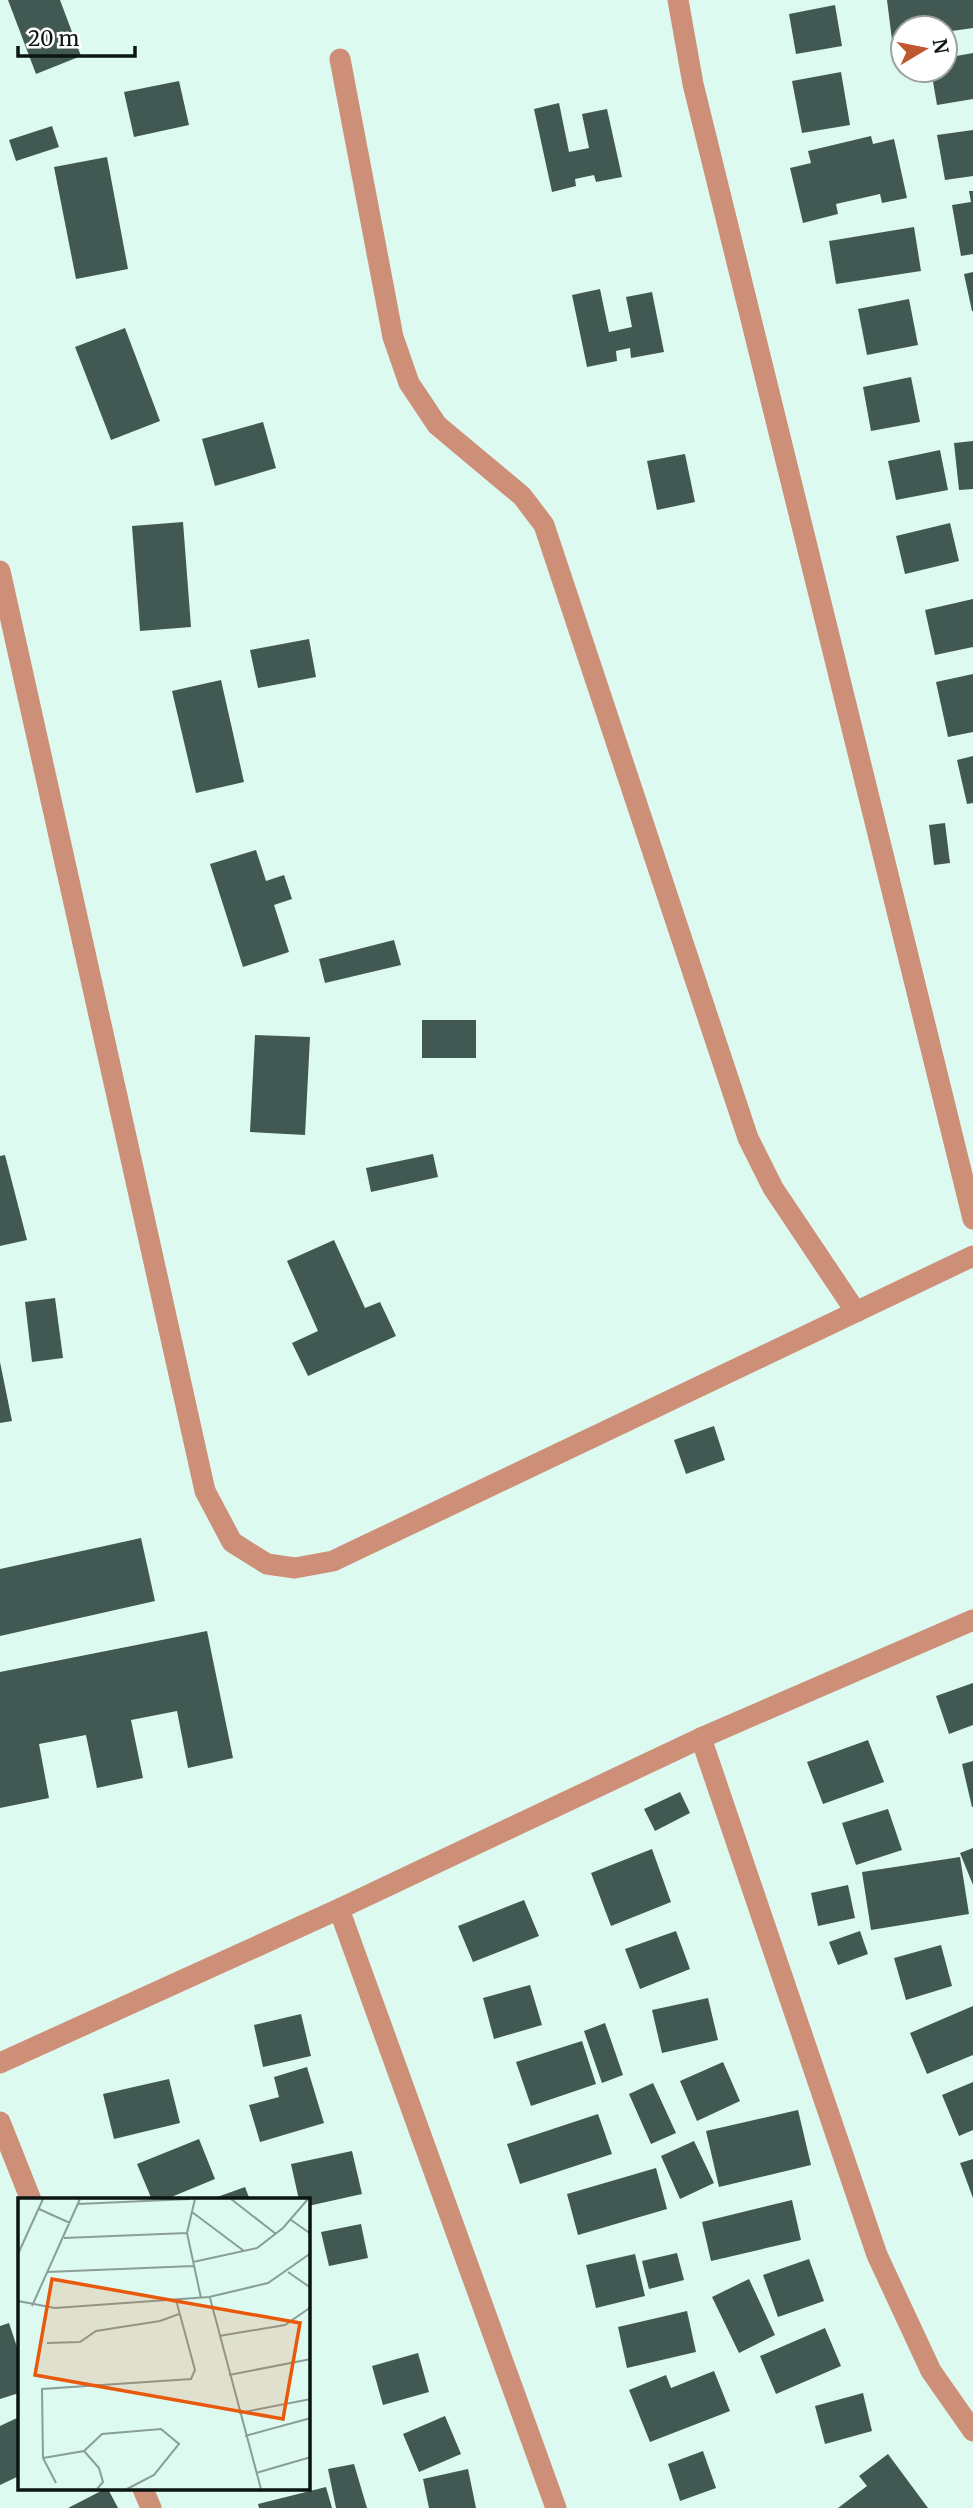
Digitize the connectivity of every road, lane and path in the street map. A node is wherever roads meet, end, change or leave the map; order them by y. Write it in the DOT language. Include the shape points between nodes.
graph roads {
  1 [pos="678,0"];
  2 [pos="340,59"];
  3 [pos="0,571"];
  4 [pos="973,1219"];
  5 [pos="973,1256"];
  6 [pos="856,1312"];
  7 [pos="973,1620"];
  8 [pos="701,1738"];
  9 [pos="339,1909"];
  10 [pos="0,2063"];
  11 [pos="0,2122"];
  12 [pos="29,2198"];
  13 [pos="973,2431"];
  14 [pos="143,2490"];
  15 [pos="151,2508"];
  16 [pos="556,2508"];
  1 -- 4 [label="street" via="697,97"];
  2 -- 6 [label="street" via="393,337 409,383 437,425 522,496 544,525 748,1138 773,1188"];
  3 -- 6 [label="street" via="205,1491 232,1542 267,1564 295,1568 333,1561"];
  5 -- 6 [label="street"];
  7 -- 8 [label="street"];
  8 -- 9 [label="street"];
  8 -- 13 [label="street" via="877,2255 931,2371"];
  9 -- 10 [label="street"];
  9 -- 16 [label="street"];
  11 -- 12 [label="street"];
  14 -- 15 [label="street"];
}
